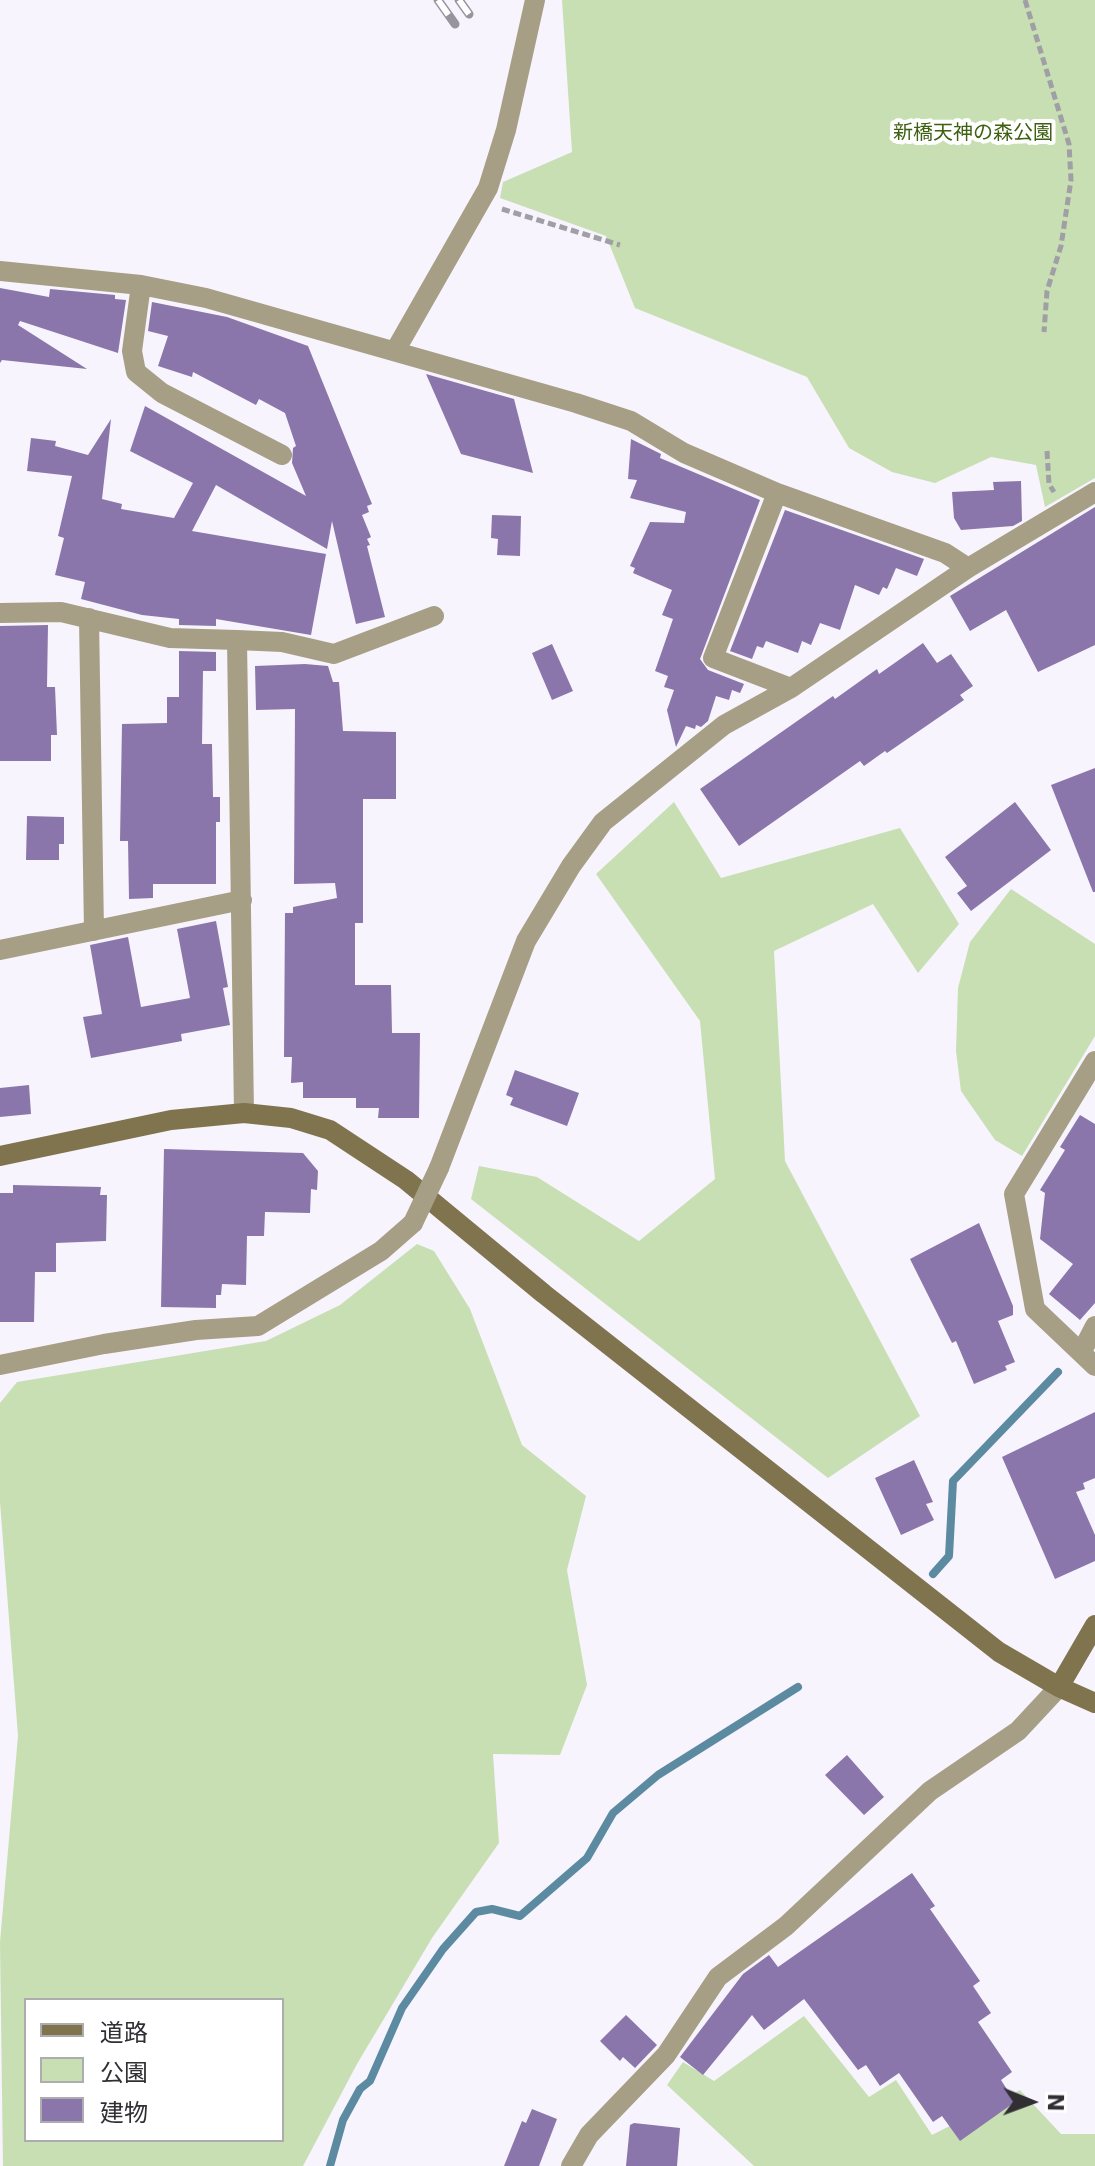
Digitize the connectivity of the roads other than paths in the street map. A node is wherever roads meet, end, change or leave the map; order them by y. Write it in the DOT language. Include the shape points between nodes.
graph roads {
  1 [pos="535,0"];
  2 [pos="0,271"];
  3 [pos="141,285"];
  4 [pos="395,351"];
  5 [pos="282,455"];
  6 [pos="1095,492"];
  7 [pos="777,493"];
  8 [pos="968,568"];
  9 [pos="0,613"];
  10 [pos="434,616"];
  11 [pos="89,618"];
  12 [pos="237,640"];
  13 [pos="791,688"];
  14 [pos="242,900"];
  15 [pos="94,931"];
  16 [pos="0,950"];
  17 [pos="1095,1061"];
  18 [pos="244,1113"];
  19 [pos="0,1156"];
  20 [pos="1095,1326"];
  21 [pos="1088,1360"];
  22 [pos="0,1365"];
  23 [pos="1095,1625"];
  24 [pos="1059,1687"];
  25 [pos="1095,1703"];
  26 [pos="571,2166"];
  1 -- 4 [label="street" via="506,130 482,203"];
  2 -- 3 [label="street"];
  3 -- 4 [label="street"];
  3 -- 5 [label="street" via="132,351 136,372 162,393"];
  4 -- 7 [label="street" via="631,421 684,453"];
  6 -- 8 [label="street"];
  7 -- 8 [label="street" via="945,553"];
  7 -- 13 [label="street" via="713,658"];
  8 -- 13 [label="street"];
  9 -- 11 [label="street" via="61,612"];
  10 -- 12 [label="street" via="334,654 282,642"];
  11 -- 12 [label="street" via="170,638"];
  11 -- 15 [label="street"];
  12 -- 14 [label="street"];
  13 -- 22 [label="street, bridge" via="724,725 603,822 526,941 413,1223 381,1251 258,1326 196,1330"];
  14 -- 15 [label="street"];
  14 -- 18 [label="street"];
  15 -- 16 [label="street"];
  17 -- 21 [label="street" via="1014,1194 1035,1309"];
  18 -- 19 [label="street" via="171,1120"];
  18 -- 24 [label="street" via="291,1118 330,1130 363,1150 999,1652"];
  20 -- 21 [label="street"];
  23 -- 24 [label="street"];
  24 -- 25 [label="street"];
  24 -- 26 [label="street" via="1018,1731 930,1791 786,1926 718,1977 666,2055 589,2135"];
}
